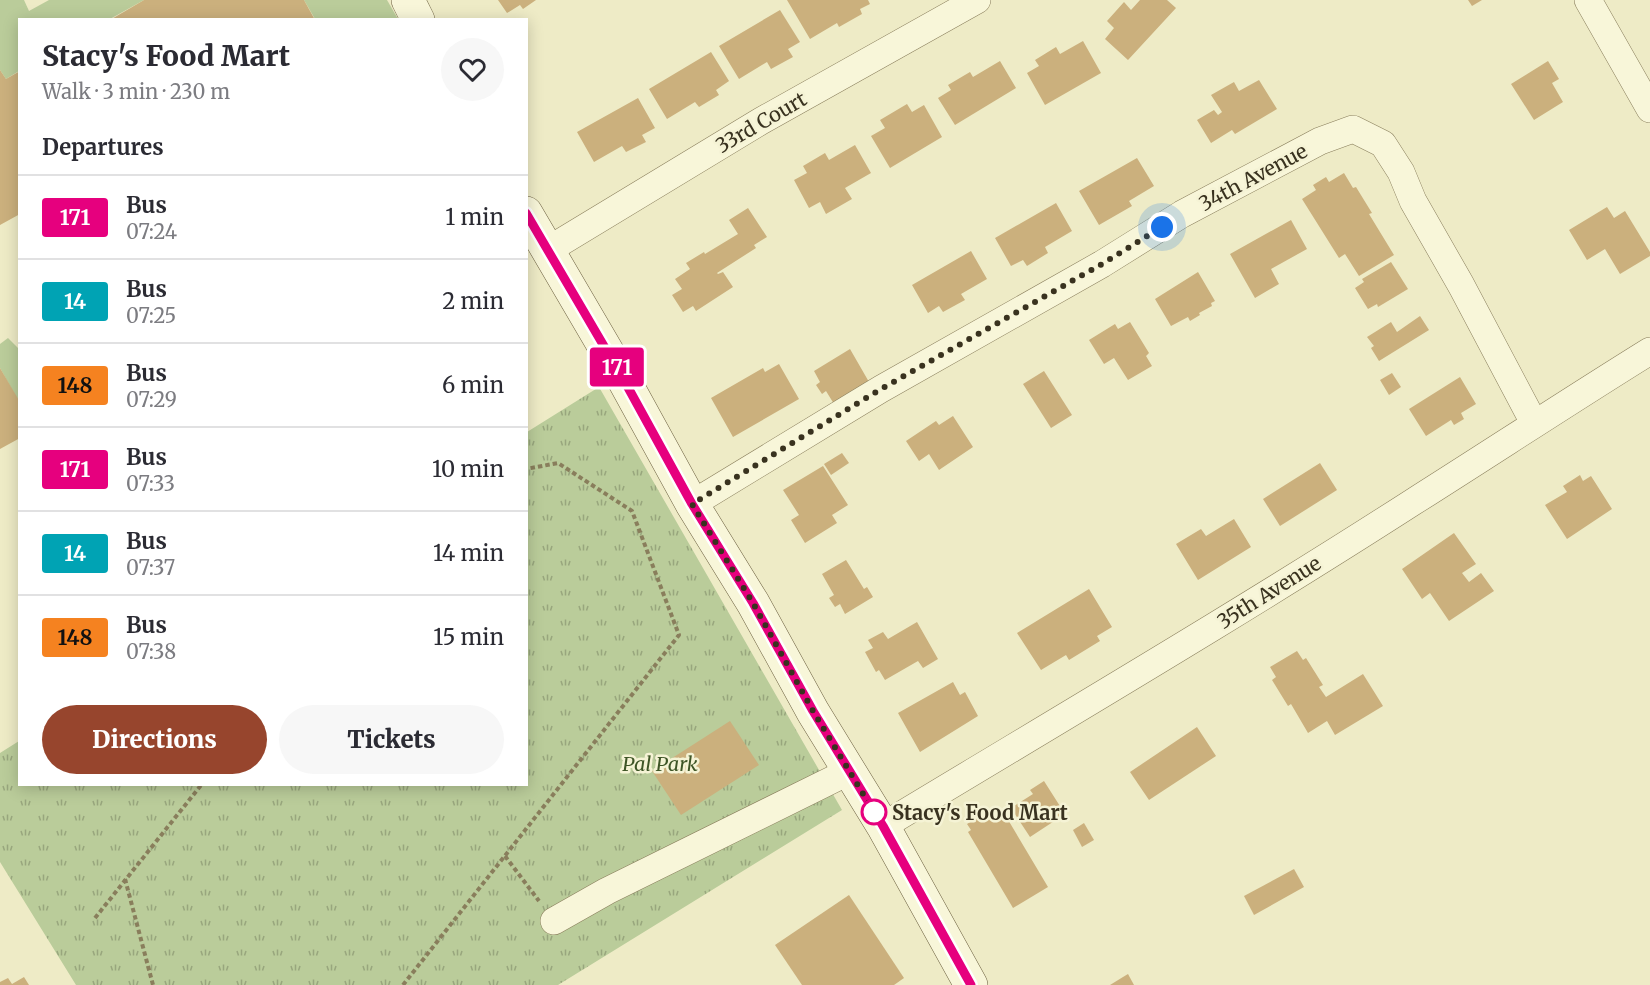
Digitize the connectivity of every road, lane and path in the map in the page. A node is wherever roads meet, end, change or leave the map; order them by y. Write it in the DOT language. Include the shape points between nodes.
graph roads {
  1 [pos="408,0"];
  2 [pos="977,0"];
  3 [pos="1588,0"];
  4 [pos="417,18"];
  5 [pos="1650,109"];
  6 [pos="528,216"];
  7 [pos="548,250"];
  8 [pos="1650,351"];
  9 [pos="1534,423"];
  10 [pos="528,469"];
  11 [pos="692,504"];
  12 [pos="849,771"];
  13 [pos="200,786"];
  14 [pos="883,826"];
  15 [pos="505,856"];
  16 [pos="125,878"];
  17 [pos="95,918"];
  18 [pos="554,921"];
  19 [pos="153,985"];
  20 [pos="403,985"];
  21 [pos="971,985"];
  1 -- 4 [label="street"];
  2 -- 7 [label="street, 33rd Court" via="761,121"];
  3 -- 5 [label="street"];
  6 -- 7 [label="street"];
  7 -- 11 [label="street"];
  8 -- 9 [label="street, 35th Avenue"];
  9 -- 11 [label="street, 34th Avenue" via="1401,172 1383,144 1353,129 1320,141 1182,214"];
  9 -- 14 [label="street, 35th Avenue" via="1145,669"];
  10 -- 15 [label="path" via="558,463 632,511 679,635"];
  11 -- 12 [label="street"];
  12 -- 14 [label="street"];
  12 -- 18 [label="street"];
  13 -- 16 [label="path"];
  14 -- 21 [label="street"];
  15 -- 18 [label="path"];
  15 -- 20 [label="path"];
  16 -- 17 [label="path"];
  16 -- 19 [label="path"];
}
